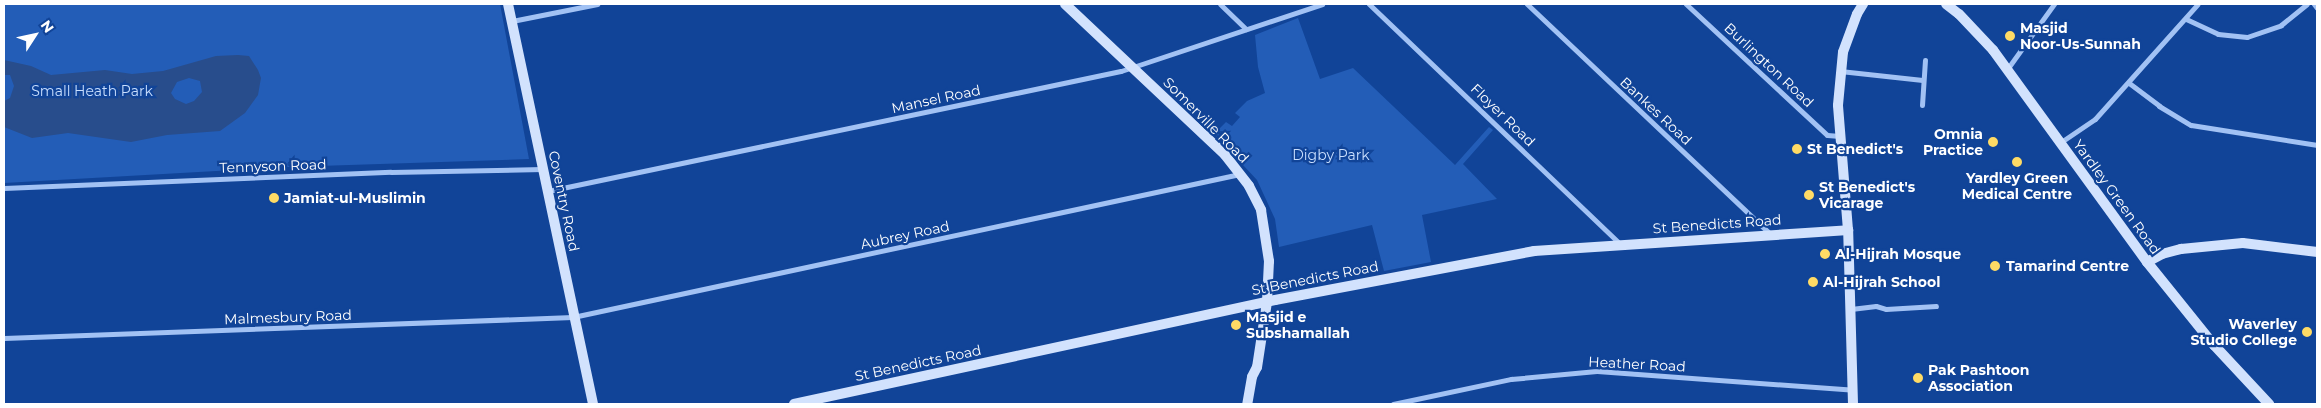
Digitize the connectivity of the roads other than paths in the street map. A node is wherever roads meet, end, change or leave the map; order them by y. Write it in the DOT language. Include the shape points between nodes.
graph roads {
  1 [pos="508,4"];
  2 [pos="597,4"];
  3 [pos="1065,4"];
  4 [pos="1220,4"];
  5 [pos="1322,4"];
  6 [pos="1369,4"];
  7 [pos="1527,4"];
  8 [pos="1686,4"];
  9 [pos="1863,4"];
  10 [pos="1946,4"];
  11 [pos="2054,4"];
  12 [pos="2198,4"];
  13 [pos="2307,4"];
  14 [pos="2314,4"];
  15 [pos="2317,8"];
  16 [pos="2186,19"];
  17 [pos="512,22"];
  18 [pos="1246,29"];
  19 [pos="1925,60"];
  20 [pos="1132,67"];
  21 [pos="2008,68"];
  22 [pos="1840,71"];
  23 [pos="1923,80"];
  24 [pos="2129,83"];
  25 [pos="1922,105"];
  26 [pos="1840,136"];
  27 [pos="2061,142"];
  28 [pos="2317,145"];
  29 [pos="543,169"];
  30 [pos="1241,174"];
  31 [pos="4,188"];
  32 [pos="548,192"];
  33 [pos="1848,230"];
  34 [pos="1770,234"];
  35 [pos="1620,245"];
  36 [pos="2317,252"];
  37 [pos="2147,262"];
  38 [pos="1267,302"];
  39 [pos="1936,306"];
  40 [pos="1851,309"];
  41 [pos="573,317"];
  42 [pos="4,338"];
  43 [pos="1854,390"];
  44 [pos="593,404"];
  45 [pos="794,404"];
  46 [pos="1247,404"];
  47 [pos="1392,404"];
  48 [pos="1854,404"];
  49 [pos="2269,404"];
  1 -- 17 [label="street, Coventry Road"];
  2 -- 17 [label="street"];
  3 -- 20 [label="street, Somerville Road"];
  4 -- 18 [label="street"];
  5 -- 18 [label="street, Mansel Road"];
  6 -- 35 [label="street, Floyer Road"];
  7 -- 34 [label="street, Bankes Road"];
  8 -- 26 [label="street, Burlington Road" via="1827,135"];
  9 -- 22 [label="street" via="1843,52"];
  10 -- 21 [label="street, Yardley Green Road"];
  11 -- 21 [label="street"];
  12 -- 16 [label="street"];
  13 -- 16 [label="street" via="2281,25 2247,37 2218,34"];
  14 -- 15 [label="street"];
  16 -- 24 [label="street"];
  17 -- 29 [label="street, Coventry Road"];
  18 -- 20 [label="street, Mansel Road"];
  19 -- 23 [label="street"];
  20 -- 30 [label="street, Somerville Road"];
  20 -- 32 [label="street, Mansel Road"];
  21 -- 27 [label="street, Yardley Green Road"];
  22 -- 23 [label="street"];
  22 -- 26 [label="street"];
  23 -- 25 [label="street"];
  24 -- 27 [label="street" via="2095,119"];
  24 -- 28 [label="street" via="2191,125"];
  26 -- 33 [label="street"];
  27 -- 37 [label="street, Yardley Green Road"];
  29 -- 31 [label="street, Tennyson Road"];
  29 -- 32 [label="street, Coventry Road"];
  30 -- 38 [label="street, Somerville Road" via="1261,210 1266,230 1269,261"];
  30 -- 41 [label="street, Aubrey Road"];
  32 -- 41 [label="street, Coventry Road"];
  33 -- 34 [label="street, St Benedicts Road"];
  33 -- 40 [label="street"];
  34 -- 35 [label="street, St Benedicts Road"];
  35 -- 38 [label="street, St Benedicts Road" via="1534,252 1407,273"];
  36 -- 37 [label="street" via="2243,243 2181,249"];
  37 -- 49 [label="street, Yardley Green Road" via="2214,345"];
  38 -- 45 [label="street, St Benedicts Road"];
  38 -- 46 [label="street, Somerville Road" via="1257,367"];
  39 -- 40 [label="street"];
  40 -- 43 [label="street"];
  41 -- 42 [label="street, Malmesbury Road"];
  41 -- 44 [label="street, Coventry Road"];
  43 -- 47 [label="street, Heather Road" via="1597,371 1511,379"];
  43 -- 48 [label="street"];
}
